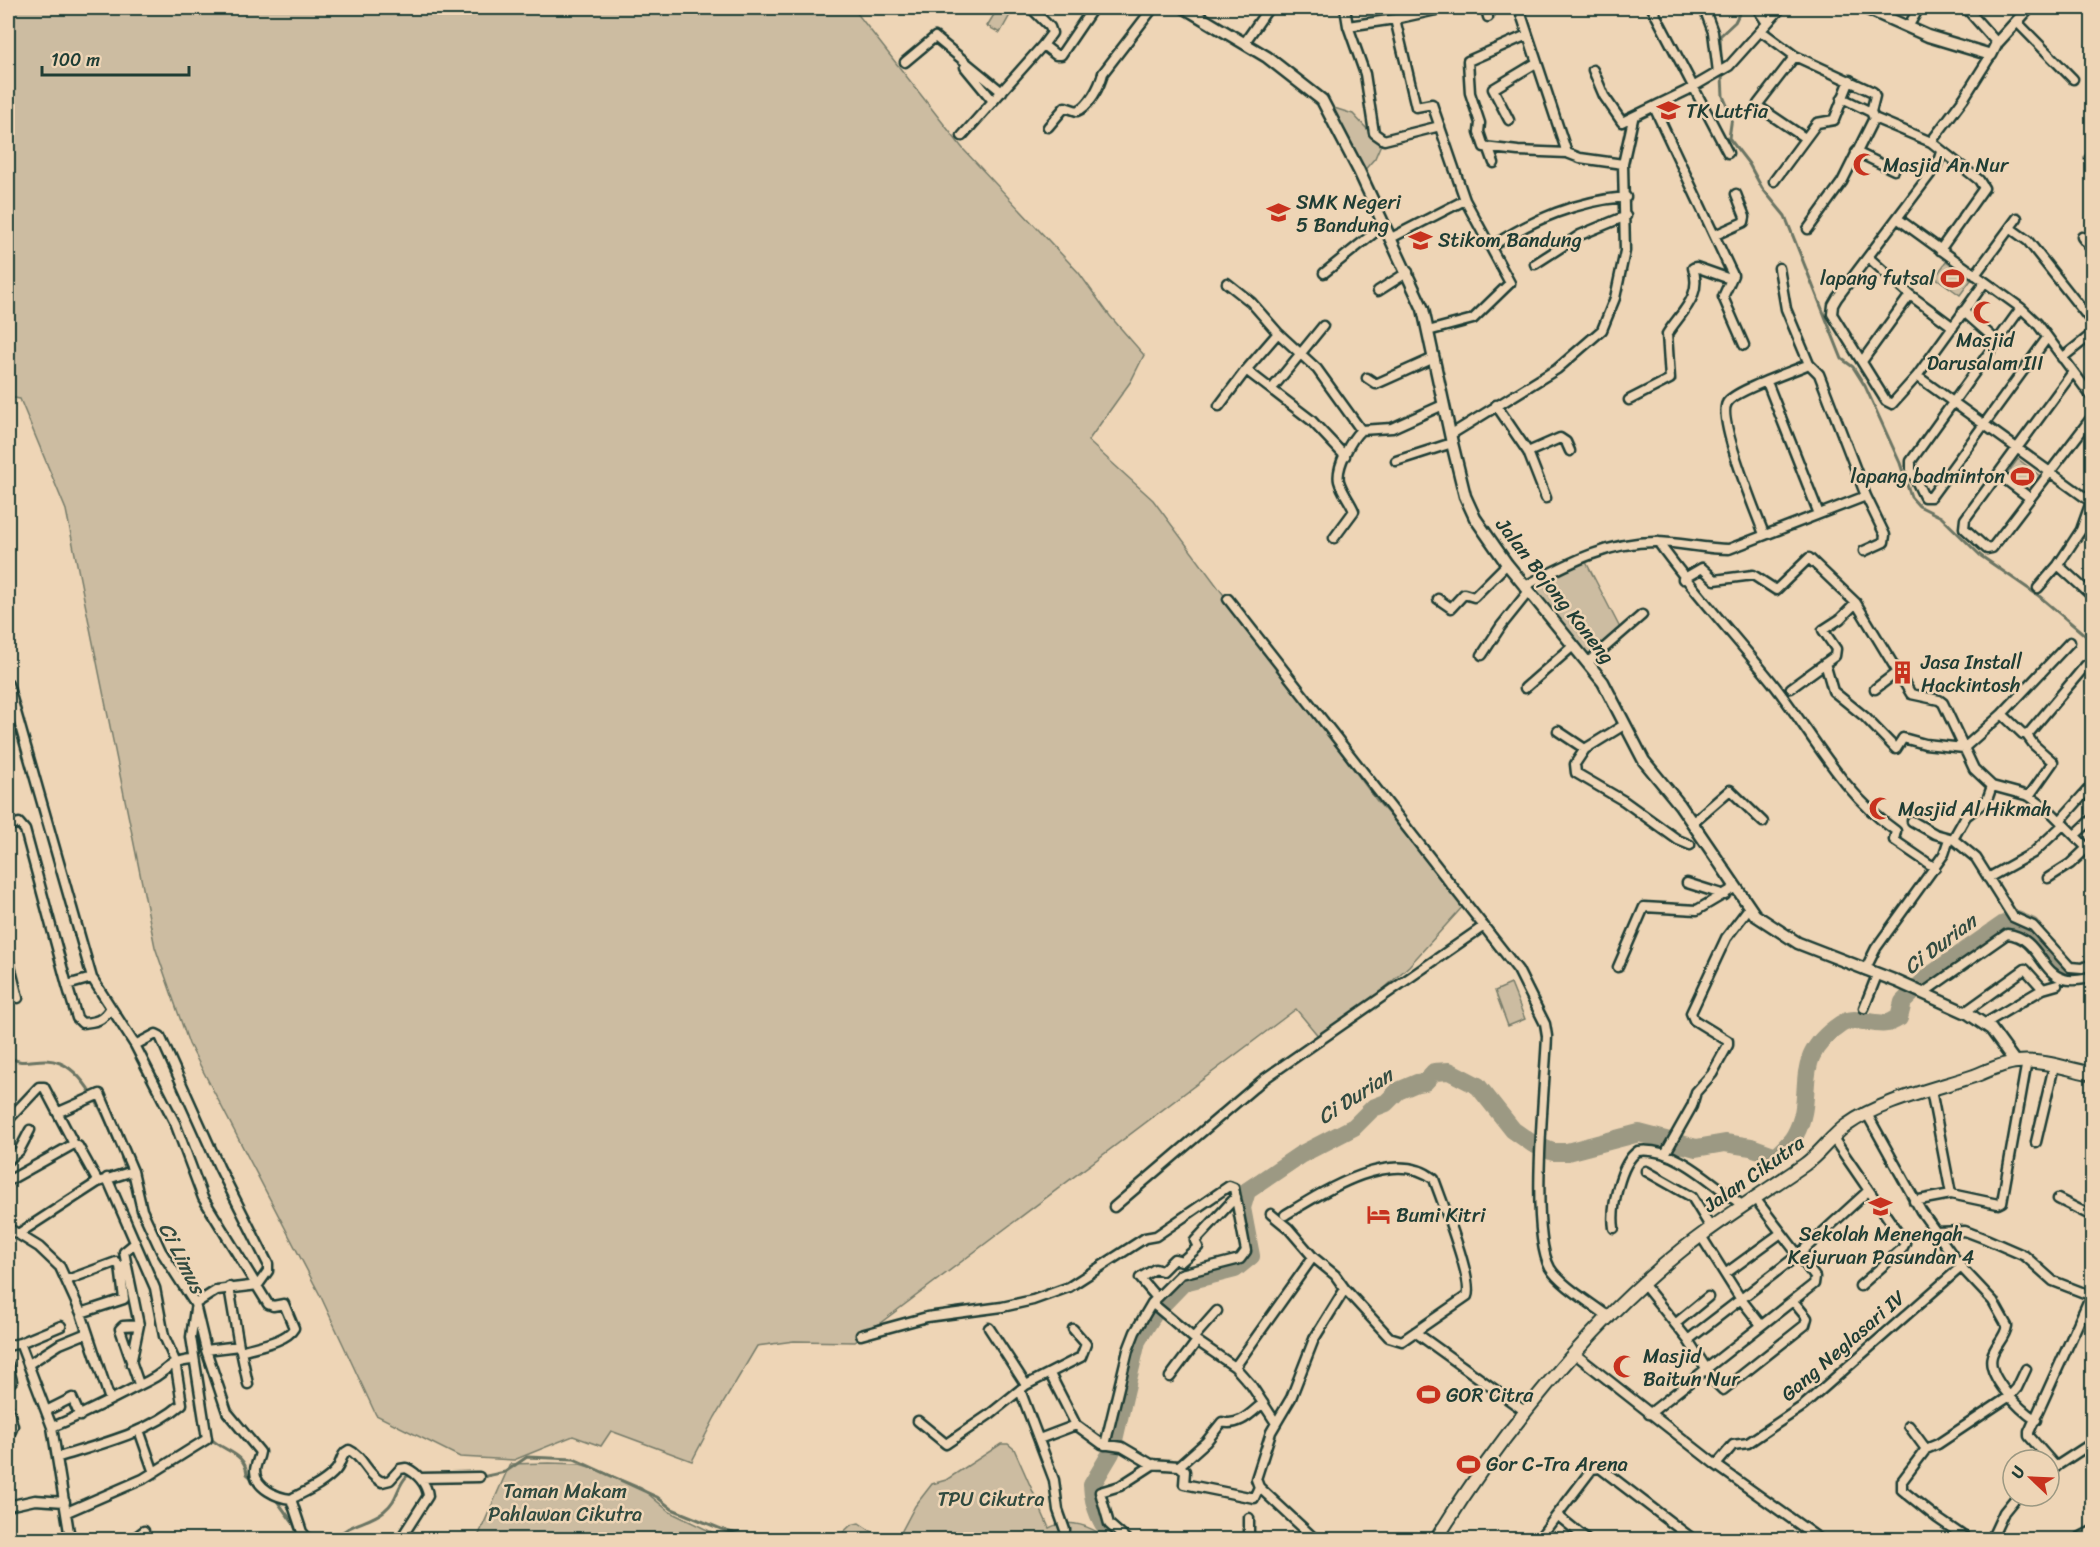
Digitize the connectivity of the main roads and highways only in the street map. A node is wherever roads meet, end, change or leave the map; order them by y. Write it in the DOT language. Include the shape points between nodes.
graph roads {
  1 [pos="2092,1074"];
  2 [pos="1436,1539"];
  1 -- 2 [label="main road, Jalan Cikutra" via="2021,1061 1931,1090 1848,1124 1804,1165 1706,1232 1610,1318 1526,1412 1467,1489"];
}
